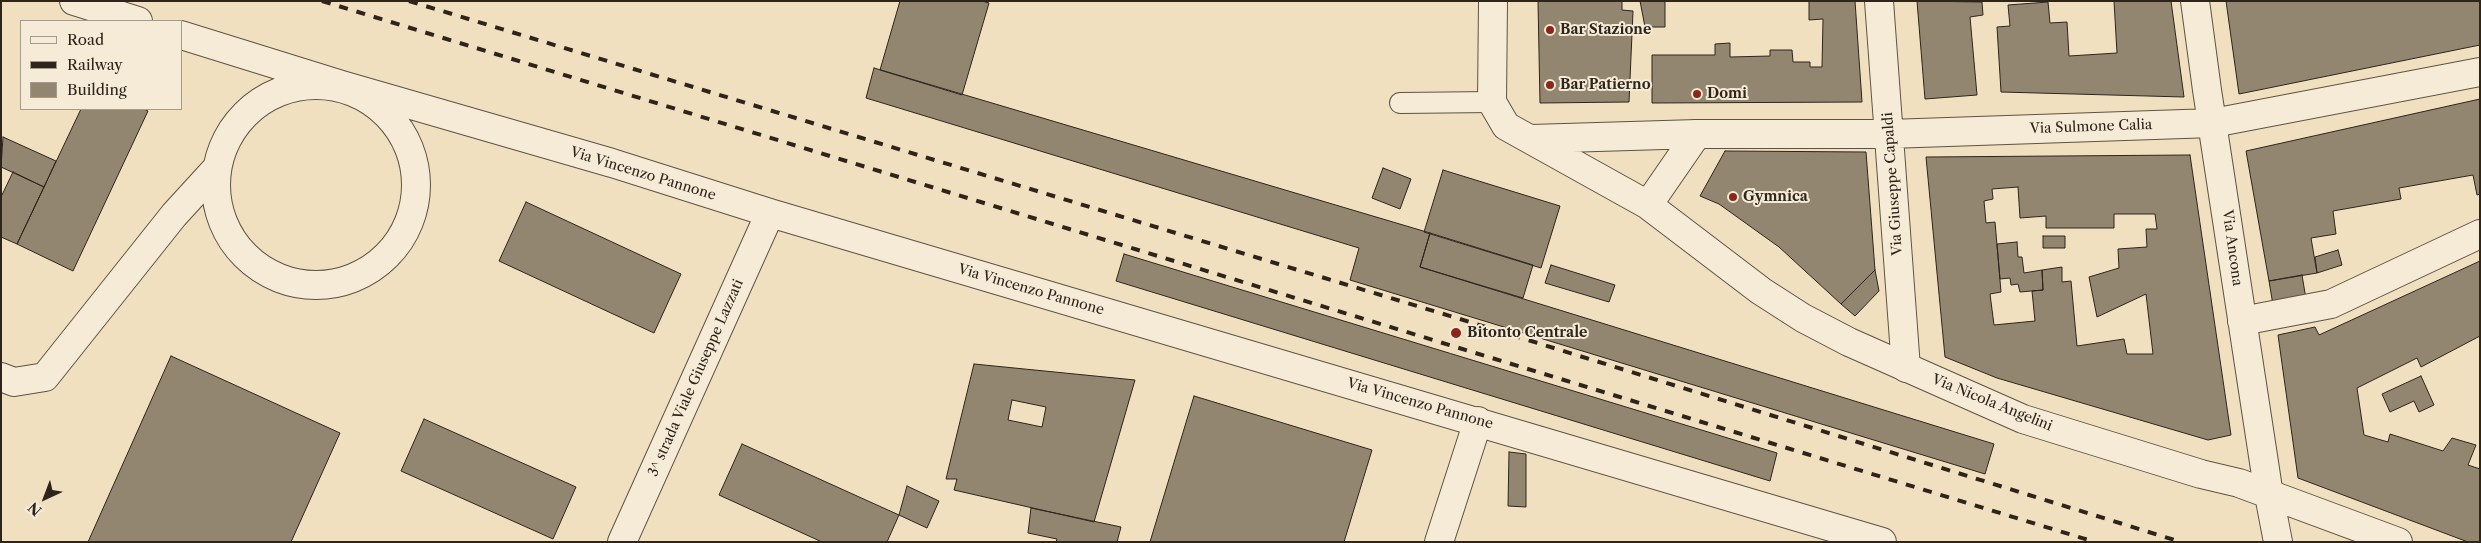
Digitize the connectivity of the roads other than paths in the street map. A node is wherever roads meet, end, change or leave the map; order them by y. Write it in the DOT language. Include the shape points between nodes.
graph roads {
  1 [pos="74,1"];
  2 [pos="1493,1"];
  3 [pos="1879,1"];
  4 [pos="2195,1"];
  5 [pos="135,20"];
  6 [pos="182,35"];
  7 [pos="2480,72"];
  8 [pos="342,85"];
  9 [pos="1492,102"];
  10 [pos="1400,103"];
  11 [pos="2213,123"];
  12 [pos="1697,134"];
  13 [pos="1890,134"];
  14 [pos="1528,140"];
  15 [pos="217,168"];
  16 [pos="1648,205"];
  17 [pos="770,213"];
  18 [pos="2480,234"];
  19 [pos="2242,321"];
  20 [pos="1906,368"];
  21 [pos="1,377"];
  22 [pos="1478,421"];
  23 [pos="2268,494"];
  24 [pos="622,542"];
  25 [pos="1439,542"];
  26 [pos="1882,542"];
  27 [pos="2278,542"];
  28 [pos="2398,542"];
  1 -- 5 [label="street"];
  2 -- 9 [label="street"];
  3 -- 13 [label="street, Via Giuseppe Capaldi"];
  4 -- 11 [label="street, Via Ancona"];
  6 -- 8 [label="street, Via Vincenzo Pannone"];
  7 -- 11 [label="street, Via Sulmone Calia"];
  8 -- 15 [label="street" via="306,85 273,94 247,112 227,138"];
  8 -- 15 [label="street" via="372,101 397,126 413,156 417,191 409,224 390,254 363,274 333,285 301,285 264,270 245,256 226,230 216,200"];
  8 -- 17 [label="street, Via Vincenzo Pannone" via="612,163"];
  9 -- 10 [label="lane"];
  9 -- 14 [label="street, Via Nicola Angelini" via="1506,126"];
  11 -- 13 [label="street, Via Sulmone Calia"];
  11 -- 19 [label="street, Via Ancona"];
  12 -- 13 [label="street, Via Sulmone Calia"];
  12 -- 14 [label="street, Via Sulmone Calia"];
  12 -- 16 [label="street"];
  13 -- 20 [label="street, Via Giuseppe Capaldi"];
  14 -- 16 [label="street, Via Nicola Angelini"];
  15 -- 21 [label="street" via="174,215 45,377 14,382"];
  16 -- 20 [label="street, Via Nicola Angelini" via="1760,291 1803,318"];
  17 -- 22 [label="street, Via Vincenzo Pannone"];
  17 -- 24 [label="street, 3^ strada Viale Giuseppe Lazzati"];
  18 -- 19 [label="street" via="2331,304"];
  19 -- 23 [label="street, Via Ancona"];
  20 -- 23 [label="street, Via Nicola Angelini" via="2023,418"];
  22 -- 25 [label="street"];
  22 -- 26 [label="street, Via Vincenzo Pannone"];
  23 -- 27 [label="street, Via Ancona"];
  23 -- 28 [label="street, Via Nicola Angelini"];
}
